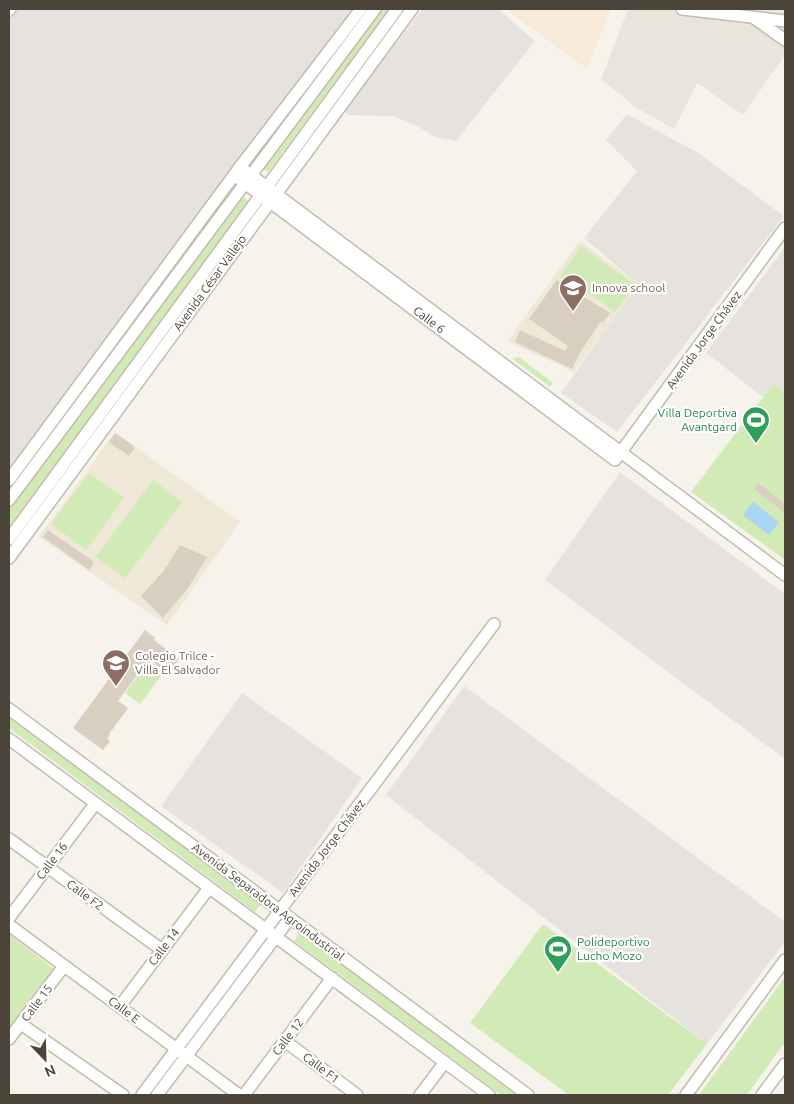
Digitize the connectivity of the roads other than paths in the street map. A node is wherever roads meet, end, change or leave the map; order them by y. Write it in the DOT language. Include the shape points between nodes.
graph roads {
  1 [pos="361,9"];
  2 [pos="375,9"];
  3 [pos="397,9"];
  4 [pos="412,9"];
  5 [pos="682,9"];
  6 [pos="699,10"];
  7 [pos="779,16"];
  8 [pos="753,17"];
  9 [pos="785,40"];
  10 [pos="237,171"];
  11 [pos="247,178"];
  12 [pos="268,194"];
  13 [pos="785,228"];
  14 [pos="622,452"];
  15 [pos="9,480"];
  16 [pos="9,500"];
  17 [pos="9,539"];
  18 [pos="9,558"];
  19 [pos="785,575"];
  20 [pos="494,624"];
  21 [pos="9,710"];
  22 [pos="9,739"];
  23 [pos="96,804"];
  24 [pos="9,839"];
  25 [pos="47,868"];
  26 [pos="209,888"];
  27 [pos="280,911"];
  28 [pos="9,918"];
  29 [pos="290,918"];
  30 [pos="9,925"];
  31 [pos="266,930"];
  32 [pos="276,937"];
  33 [pos="162,950"];
  34 [pos="785,960"];
  35 [pos="64,966"];
  36 [pos="332,978"];
  37 [pos="120,1006"];
  38 [pos="21,1024"];
  39 [pos="9,1039"];
  40 [pos="285,1041"];
  41 [pos="176,1049"];
  42 [pos="186,1056"];
  43 [pos="445,1062"];
  44 [pos="785,1064"];
  45 [pos="123,1095"];
  46 [pos="142,1095"];
  47 [pos="157,1095"];
  48 [pos="239,1095"];
  49 [pos="244,1095"];
  50 [pos="357,1095"];
  51 [pos="420,1095"];
  52 [pos="489,1095"];
  53 [pos="528,1095"];
  54 [pos="686,1095"];
  55 [pos="762,1095"];
  1 -- 10 [label="street"];
  2 -- 11 [label="street"];
  3 -- 12 [label="street, Avenida César Vallejo"];
  4 -- 12 [label="street, Avenida César Vallejo"];
  5 -- 6 [label="street"];
  6 -- 8 [label="street"];
  7 -- 8 [label="street"];
  8 -- 9 [label="street"];
  10 -- 11 [label="street, Calle 6"];
  10 -- 15 [label="street"];
  11 -- 12 [label="street, Calle 6"];
  11 -- 16 [label="street"];
  12 -- 14 [label="street, Calle 6" via="565,416"];
  12 -- 17 [label="street, Avenida César Vallejo"];
  12 -- 18 [label="street, Avenida César Vallejo"];
  13 -- 14 [label="street, Avenida Jorge Chávez"];
  14 -- 19 [label="street, Calle 6"];
  20 -- 27 [label="street, Avenida Jorge Chávez"];
  21 -- 27 [label="street, Avenida Separadora Agroindustrial"];
  22 -- 23 [label="street, Avenida Separadora Agroindustrial"];
  23 -- 25 [label="street, Calle 16"];
  23 -- 26 [label="street, Avenida Separadora Agroindustrial"];
  24 -- 25 [label="street, Calle F2"];
  25 -- 28 [label="street, Calle 16"];
  25 -- 33 [label="street, Calle F2"];
  26 -- 31 [label="street, Avenida Separadora Agroindustrial"];
  26 -- 33 [label="street, Calle 14"];
  27 -- 29 [label="street, Avenida Separadora Agroindustrial"];
  27 -- 31 [label="street, Avenida Jorge Chávez"];
  29 -- 32 [label="street"];
  29 -- 53 [label="street, Avenida Separadora Agroindustrial"];
  30 -- 35 [label="street, Calle E"];
  31 -- 32 [label="street, Avenida Separadora Agroindustrial"];
  31 -- 41 [label="street, Avenida Jorge Chávez"];
  32 -- 36 [label="street, Avenida Separadora Agroindustrial"];
  32 -- 42 [label="street"];
  33 -- 37 [label="street, Calle 14"];
  34 -- 54 [label="street"];
  35 -- 37 [label="street, Calle E"];
  35 -- 38 [label="street, Calle 15"];
  36 -- 40 [label="street, Calle 12"];
  36 -- 43 [label="street, Avenida Separadora Agroindustrial"];
  37 -- 41 [label="street, Calle E"];
  38 -- 39 [label="street, Calle 15"];
  38 -- 45 [label="street"];
  40 -- 49 [label="street, Calle 12"];
  40 -- 50 [label="street, Calle F1"];
  41 -- 42 [label="street, Calle E"];
  41 -- 46 [label="street, Avenida Jorge Chávez"];
  42 -- 47 [label="street"];
  42 -- 48 [label="street, Calle E"];
  43 -- 51 [label="street"];
  43 -- 52 [label="street, Avenida Separadora Agroindustrial"];
  44 -- 55 [label="street"];
}
